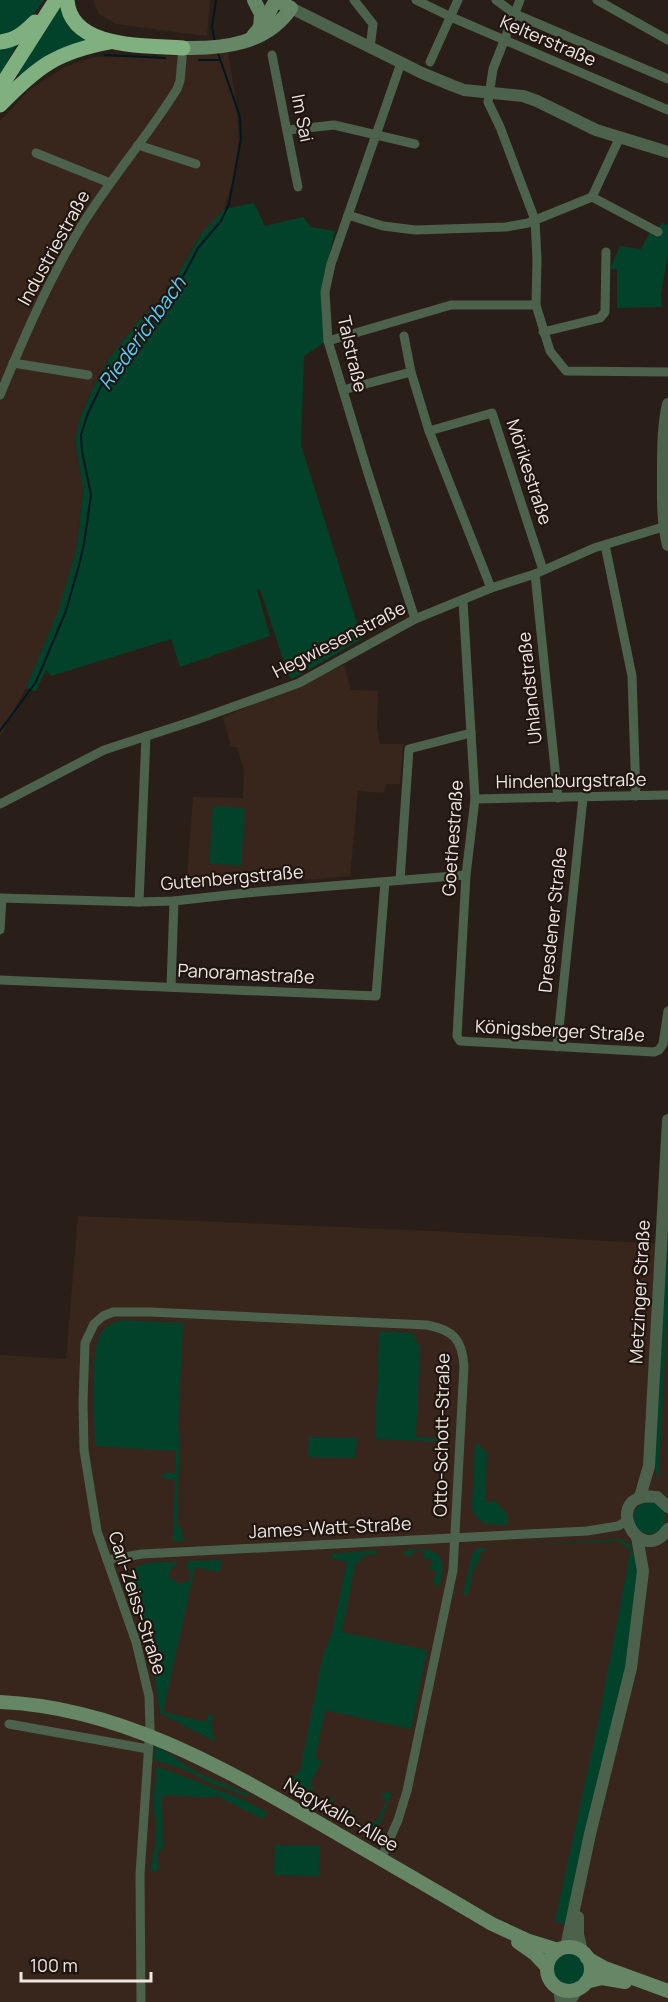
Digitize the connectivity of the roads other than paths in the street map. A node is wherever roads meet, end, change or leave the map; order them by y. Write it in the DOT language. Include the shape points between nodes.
graph roads {
  1 [pos="254,0"];
  2 [pos="276,0"];
  3 [pos="354,0"];
  4 [pos="416,0"];
  5 [pos="458,0"];
  6 [pos="496,0"];
  7 [pos="520,0"];
  8 [pos="597,0"];
  9 [pos="58,2"];
  10 [pos="291,8"];
  11 [pos="515,14"];
  12 [pos="451,17"];
  13 [pos="260,30"];
  14 [pos="249,39"];
  15 [pos="503,39"];
  16 [pos="668,40"];
  17 [pos="0,42"];
  18 [pos="113,42"];
  19 [pos="183,48"];
  20 [pos="370,48"];
  21 [pos="272,55"];
  22 [pos="430,62"];
  23 [pos="401,63"];
  24 [pos="668,79"];
  25 [pos="0,88"];
  26 [pos="488,92"];
  27 [pos="0,105"];
  28 [pos="668,110"];
  29 [pos="288,130"];
  30 [pos="376,135"];
  31 [pos="619,139"];
  32 [pos="415,144"];
  33 [pos="138,145"];
  34 [pos="667,149"];
  35 [pos="36,153"];
  36 [pos="196,164"];
  37 [pos="111,183"];
  38 [pos="298,187"];
  39 [pos="592,197"];
  40 [pos="348,215"];
  41 [pos="535,220"];
  42 [pos="658,232"];
  43 [pos="606,252"];
  44 [pos="536,305"];
  45 [pos="543,332"];
  46 [pos="405,336"];
  47 [pos="328,341"];
  48 [pos="13,363"];
  49 [pos="411,372"];
  50 [pos="668,372"];
  51 [pos="88,375"];
  52 [pos="343,390"];
  53 [pos="0,395"];
  54 [pos="668,404"];
  55 [pos="429,431"];
  56 [pos="663,526"];
  57 [pos="605,545"];
  58 [pos="668,545"];
  59 [pos="539,572"];
  60 [pos="490,588"];
  61 [pos="462,601"];
  62 [pos="415,619"];
  63 [pos="471,733"];
  64 [pos="146,736"];
  65 [pos="668,795"];
  66 [pos="636,796"];
  67 [pos="558,798"];
  68 [pos="583,798"];
  69 [pos="475,799"];
  70 [pos="0,804"];
  71 [pos="466,875"];
  72 [pos="400,880"];
  73 [pos="385,882"];
  74 [pos="1,898"];
  75 [pos="174,901"];
  76 [pos="139,902"];
  77 [pos="0,930"];
  78 [pos="0,980"];
  79 [pos="171,987"];
  80 [pos="668,1011"];
  81 [pos="459,1041"];
  82 [pos="556,1047"];
  83 [pos="668,1119"];
  84 [pos="94,1324"];
  85 [pos="649,1466"];
  86 [pos="640,1497"];
  87 [pos="657,1497"];
  88 [pos="668,1507"];
  89 [pos="627,1521"];
  90 [pos="668,1529"];
  91 [pos="637,1537"];
  92 [pos="455,1539"];
  93 [pos="656,1539"];
  94 [pos="107,1560"];
  95 [pos="643,1571"];
  96 [pos="0,1702"];
  97 [pos="9,1724"];
  98 [pos="148,1749"];
  99 [pos="381,1859"];
  100 [pos="578,1898"];
  101 [pos="492,1924"];
  102 [pos="562,1949"];
  103 [pos="584,1955"];
  104 [pos="547,1967"];
  105 [pos="647,1984"];
  106 [pos="583,1985"];
  107 [pos="668,1991"];
  108 [pos="560,1995"];
  109 [pos="141,2002"];
  110 [pos="569,2002"];
  1 -- 13 [label="main road" via="261,14"];
  2 -- 10 [label="main road"];
  2 -- 13 [label="main road"];
  3 -- 20 [label="street" via="373,24"];
  4 -- 12 [label="street, Kelterstraße"];
  5 -- 12 [label="street"];
  6 -- 11 [label="street"];
  7 -- 11 [label="street"];
  8 -- 16 [label="street"];
  9 -- 17 [label="highway" via="19,37"];
  9 -- 18 [label="highway" via="79,28"];
  9 -- 25 [label="highway"];
  10 -- 14 [label="main road" via="272,28"];
  10 -- 20 [label="street"];
  11 -- 15 [label="street"];
  11 -- 24 [label="street"];
  12 -- 15 [label="street, Kelterstraße"];
  12 -- 22 [label="street"];
  13 -- 14 [label="main road"];
  14 -- 19 [label="main road" via="231,45"];
  15 -- 26 [label="street"];
  15 -- 28 [label="street, Kelterstraße"];
  18 -- 19 [label="highway"];
  18 -- 27 [label="highway" via="52,60 28,76"];
  19 -- 33 [label="street, Industriestraße" via="177,89"];
  20 -- 23 [label="street"];
  21 -- 29 [label="street, Im Sai"];
  23 -- 26 [label="street" via="464,90"];
  23 -- 30 [label="street, Talstraße"];
  26 -- 31 [label="street" via="537,101"];
  26 -- 41 [label="street" via="488,102"];
  29 -- 30 [label="street" via="334,125"];
  29 -- 38 [label="street, Im Sai"];
  30 -- 32 [label="street"];
  30 -- 40 [label="street, Talstraße"];
  31 -- 34 [label="street"];
  31 -- 39 [label="street"];
  33 -- 36 [label="street"];
  33 -- 37 [label="street, Industriestraße"];
  35 -- 37 [label="street, Industriestraße"];
  37 -- 48 [label="street, Industriestraße" via="72,243"];
  39 -- 41 [label="street"];
  39 -- 42 [label="street"];
  40 -- 41 [label="street" via="383,226 415,230 506,227"];
  40 -- 47 [label="street, Talstraße" via="326,285"];
  41 -- 44 [label="street"];
  43 -- 45 [label="street" via="605,312 600,318"];
  44 -- 45 [label="street"];
  44 -- 47 [label="street" via="451,305"];
  45 -- 50 [label="street" via="550,351 566,371"];
  46 -- 49 [label="street"];
  47 -- 52 [label="street, Talstraße"];
  48 -- 51 [label="street"];
  48 -- 53 [label="street, Industriestraße"];
  49 -- 52 [label="street"];
  49 -- 55 [label="street"];
  52 -- 62 [label="street, Talstraße"];
  54 -- 56 [label="street" via="664,425"];
  55 -- 59 [label="street, Mörikestraße" via="492,413"];
  55 -- 60 [label="street"];
  56 -- 57 [label="street, Hegwiesenstraße"];
  56 -- 58 [label="street"];
  57 -- 59 [label="street, Hegwiesenstraße"];
  57 -- 66 [label="street" via="632,676"];
  59 -- 60 [label="street, Hegwiesenstraße"];
  59 -- 67 [label="street, Uhlandstraße"];
  60 -- 61 [label="street, Hegwiesenstraße"];
  61 -- 62 [label="street, Hegwiesenstraße"];
  61 -- 63 [label="street, Goethestraße"];
  62 -- 64 [label="street, Hegwiesenstraße" via="300,683"];
  63 -- 69 [label="street, Goethestraße"];
  63 -- 72 [label="street" via="409,749"];
  64 -- 70 [label="street, Hegwiesenstraße" via="97,753"];
  64 -- 76 [label="street"];
  65 -- 66 [label="street, Hindenburgstraße"];
  66 -- 68 [label="street, Hindenburgstraße"];
  67 -- 68 [label="street, Hindenburgstraße"];
  67 -- 69 [label="street, Hindenburgstraße"];
  68 -- 82 [label="street, Dresdener Straße"];
  69 -- 71 [label="street, Goethestraße"];
  71 -- 72 [label="street, Gutenbergstraße"];
  71 -- 81 [label="street, Goethestraße"];
  72 -- 73 [label="street, Gutenbergstraße"];
  73 -- 75 [label="street, Gutenbergstraße"];
  73 -- 79 [label="street, Panoramastraße" via="376,996"];
  74 -- 76 [label="street, Gutenbergstraße"];
  74 -- 77 [label="street"];
  75 -- 76 [label="street, Gutenbergstraße"];
  75 -- 79 [label="street"];
  78 -- 79 [label="street, Panoramastraße"];
  80 -- 82 [label="street, Königsberger Straße" via="659,1050"];
  81 -- 82 [label="street, Königsberger Straße"];
  83 -- 85 [label="street, Metzinger Straße"];
  84 -- 92 [label="street, Otto-Schott-Straße" via="113,1311 427,1325 447,1330 460,1345 464,1366"];
  84 -- 94 [label="street, Carl-Zeiss-Straße" via="85,1343 84,1450 94,1517"];
  85 -- 86 [label="street, Metzinger Straße"];
  85 -- 87 [label="street, Metzinger Straße"];
  86 -- 87 [label="street"];
  86 -- 89 [label="street, Metzinger Straße" via="629,1507"];
  87 -- 88 [label="street"];
  89 -- 91 [label="street"];
  89 -- 92 [label="street, James-Watt-Straße" via="587,1531"];
  90 -- 93 [label="street"];
  91 -- 93 [label="street"];
  91 -- 95 [label="street"];
  92 -- 94 [label="street, James-Watt-Straße" via="142,1554"];
  92 -- 99 [label="street, Otto-Schott-Straße" via="453,1570 407,1791"];
  93 -- 95 [label="street"];
  94 -- 98 [label="street, Carl-Zeiss-Straße" via="146,1681 150,1712"];
  95 -- 100 [label="street" via="631,1668"];
  96 -- 99 [label="main road, Nagykallo-Allee" via="70,1712 169,1742 228,1771"];
  97 -- 98 [label="street"];
  98 -- 109 [label="street, Carl-Zeiss-Straße" via="140,1874"];
  99 -- 101 [label="main road, Nagykallo-Allee"];
  100 -- 102 [label="street"];
  100 -- 103 [label="street" via="578,1934"];
  101 -- 102 [label="main road, Nagykallo-Allee" via="529,1941"];
  101 -- 104 [label="main road, Nagykallo-Allee"];
  102 -- 103 [label="main road" via="574,1948"];
  102 -- 104 [label="main road" via="549,1959"];
  103 -- 105 [label="main road" via="605,1968"];
  103 -- 106 [label="main road" via="590,1970"];
  104 -- 108 [label="main road"];
  105 -- 106 [label="main road" via="602,1978"];
  105 -- 107 [label="main road"];
  106 -- 108 [label="main road"];
  106 -- 110 [label="street"];
}
